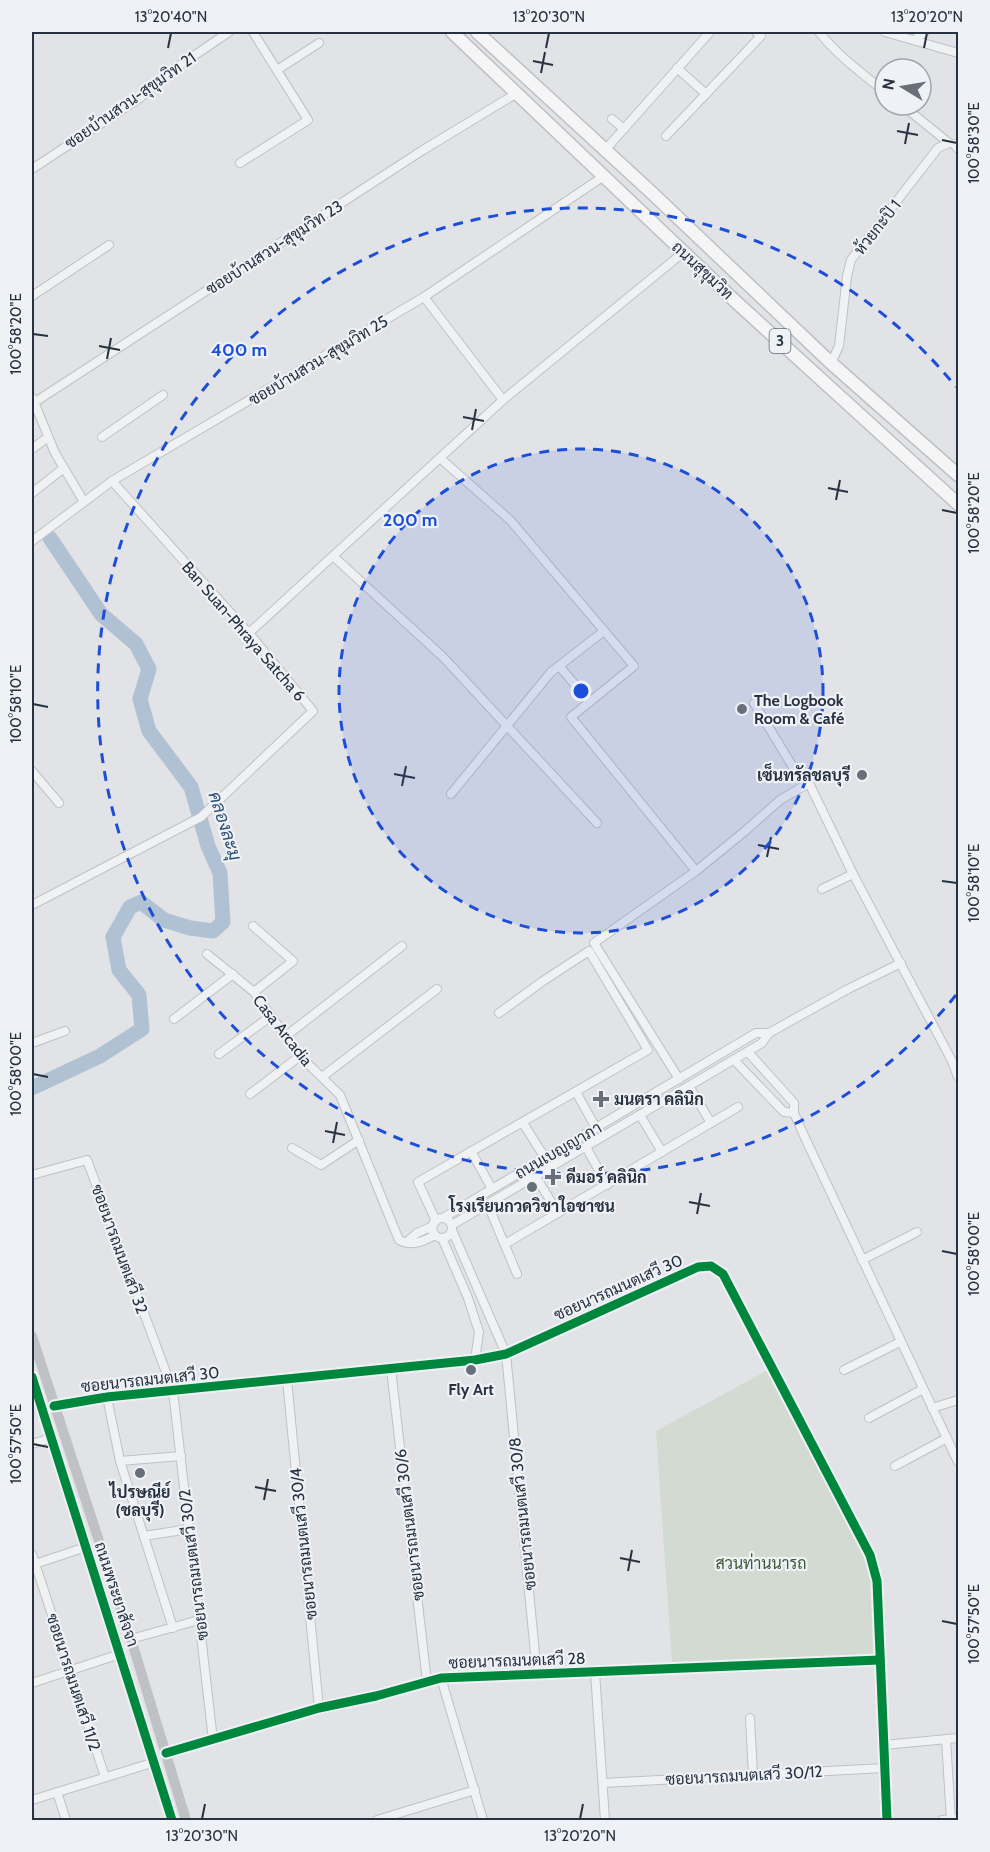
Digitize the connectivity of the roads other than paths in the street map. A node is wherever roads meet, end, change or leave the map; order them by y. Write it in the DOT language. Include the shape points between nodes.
graph roads {
  1 [pos="229,32"];
  2 [pos="253,32"];
  3 [pos="452,32"];
  4 [pos="477,32"];
  5 [pos="710,32"];
  6 [pos="756,32"];
  7 [pos="819,32"];
  8 [pos="885,32"];
  9 [pos="925,32"];
  10 [pos="914,40"];
  11 [pos="319,43"];
  12 [pos="958,53"];
  13 [pos="677,68"];
  14 [pos="277,70"];
  15 [pos="524,75"];
  16 [pos="873,82"];
  17 [pos="514,91"];
  18 [pos="706,94"];
  19 [pos="918,117"];
  20 [pos="612,119"];
  21 [pos="624,129"];
  22 [pos="666,136"];
  23 [pos="955,145"];
  24 [pos="605,150"];
  25 [pos="240,163"];
  26 [pos="32,169"];
  27 [pos="604,176"];
  28 [pos="109,245"];
  29 [pos="684,252"];
  30 [pos="32,296"];
  31 [pos="424,297"];
  32 [pos="831,363"];
  33 [pos="163,395"];
  34 [pos="503,400"];
  35 [pos="32,402"];
  36 [pos="48,437"];
  37 [pos="102,437"];
  38 [pos="32,449"];
  39 [pos="440,458"];
  40 [pos="64,468"];
  41 [pos="958,476"];
  42 [pos="112,481"];
  43 [pos="32,493"];
  44 [pos="84,502"];
  45 [pos="958,504"];
  46 [pos="32,541"];
  47 [pos="333,556"];
  48 [pos="604,631"];
  49 [pos="249,633"];
  50 [pos="559,666"];
  51 [pos="590,702"];
  52 [pos="754,703"];
  53 [pos="507,726"];
  54 [pos="32,771"];
  55 [pos="809,783"];
  56 [pos="451,795"];
  57 [pos="59,803"];
  58 [pos="597,823"];
  59 [pos="696,871"];
  60 [pos="853,874"];
  61 [pos="822,889"];
  62 [pos="32,905"];
  63 [pos="254,926"];
  64 [pos="402,946"];
  65 [pos="207,954"];
  66 [pos="901,963"];
  67 [pos="233,974"];
  68 [pos="436,989"];
  69 [pos="254,992"];
  70 [pos="498,1013"];
  71 [pos="271,1016"];
  72 [pos="174,1019"];
  73 [pos="66,1031"];
  74 [pos="769,1033"];
  75 [pos="286,1036"];
  76 [pos="32,1043"];
  77 [pos="748,1052"];
  78 [pos="219,1054"];
  79 [pos="300,1056"];
  80 [pos="734,1060"];
  81 [pos="322,1077"];
  82 [pos="958,1077"];
  83 [pos="679,1079"];
  84 [pos="689,1086"];
  85 [pos="664,1088"];
  86 [pos="576,1092"];
  87 [pos="250,1094"];
  88 [pos="670,1098"];
  89 [pos="738,1107"];
  90 [pos="794,1113"];
  91 [pos="640,1115"];
  92 [pos="523,1122"];
  93 [pos="711,1123"];
  94 [pos="596,1128"];
  95 [pos="359,1140"];
  96 [pos="586,1147"];
  97 [pos="292,1148"];
  98 [pos="560,1149"];
  99 [pos="471,1151"];
  100 [pos="662,1152"];
  101 [pos="545,1158"];
  102 [pos="566,1159"];
  103 [pos="32,1175"];
  104 [pos="536,1176"];
  105 [pos="607,1185"];
  106 [pos="492,1189"];
  107 [pos="488,1205"];
  108 [pos="558,1213"];
  109 [pos="438,1227"];
  110 [pos="452,1228"];
  111 [pos="917,1232"];
  112 [pos="505,1244"];
  113 [pos="862,1260"];
  114 [pos="517,1274"];
  115 [pos="480,1293"];
  116 [pos="468,1298"];
  117 [pos="32,1336"];
  118 [pos="900,1342"];
  119 [pos="506,1354"];
  120 [pos="475,1360"];
  121 [pos="391,1369"];
  122 [pos="844,1370"];
  123 [pos="32,1377"];
  124 [pos="287,1380"];
  125 [pos="923,1389"];
  126 [pos="173,1391"];
  127 [pos="107,1397"];
  128 [pos="958,1400"];
  129 [pos="54,1406"];
  130 [pos="932,1408"];
  131 [pos="869,1418"];
  132 [pos="51,1438"];
  133 [pos="947,1438"];
  134 [pos="32,1444"];
  135 [pos="181,1456"];
  136 [pos="120,1461"];
  137 [pos="958,1462"];
  138 [pos="895,1466"];
  139 [pos="189,1529"];
  140 [pos="144,1536"];
  141 [pos="86,1547"];
  142 [pos="32,1554"];
  143 [pos="35,1564"];
  144 [pos="199,1620"];
  145 [pos="173,1628"];
  146 [pos="131,1639"];
  147 [pos="120,1653"];
  148 [pos="880,1660"];
  149 [pos="71,1670"];
  150 [pos="595,1672"];
  151 [pos="537,1674"];
  152 [pos="441,1678"];
  153 [pos="427,1682"];
  154 [pos="32,1683"];
  155 [pos="319,1708"];
  156 [pos="750,1718"];
  157 [pos="958,1738"];
  158 [pos="946,1739"];
  159 [pos="213,1740"];
  160 [pos="884,1745"];
  161 [pos="150,1748"];
  162 [pos="165,1748"];
  163 [pos="155,1762"];
  164 [pos="884,1768"];
  165 [pos="172,1773"];
  166 [pos="753,1775"];
  167 [pos="159,1776"];
  168 [pos="105,1777"];
  169 [pos="603,1783"];
  170 [pos="475,1790"];
  171 [pos="57,1792"];
  172 [pos="32,1800"];
  173 [pos="958,1819"];
  174 [pos="951,1820"];
  175 [pos="66,1821"];
  176 [pos="172,1821"];
  177 [pos="186,1821"];
  178 [pos="377,1821"];
  179 [pos="483,1821"];
  180 [pos="605,1821"];
  181 [pos="887,1821"];
  182 [pos="942,1821"];
  1 -- 26 [label="street, ซอยบ้านสวน-สุขุมวิท 21" via="164,76 140,98"];
  2 -- 14 [label="street"];
  3 -- 17 [label="main road, ถนนสุขุมวิท / 3"];
  4 -- 15 [label="main road, ถนนสุขุมวิท / 3"];
  5 -- 13 [label="street"];
  6 -- 18 [label="street" via="761,36"];
  7 -- 16 [label="street"];
  8 -- 10 [label="street"];
  9 -- 10 [label="street"];
  10 -- 12 [label="street"];
  11 -- 14 [label="street"];
  13 -- 18 [label="street"];
  13 -- 21 [label="street"];
  14 -- 25 [label="street" via="308,120"];
  15 -- 17 [label="main road"];
  15 -- 24 [label="main road, ถนนสุขุมวิท / 3"];
  17 -- 27 [label="main road, ถนนสุขุมวิท / 3"];
  17 -- 35 [label="street, ซอยบ้านสวน-สุขุมวิท 23"];
  18 -- 22 [label="street"];
  19 -- 23 [label="street"];
  20 -- 21 [label="street"];
  21 -- 24 [label="street"];
  23 -- 32 [label="street, ห้วยกะปิ 1" via="938,148 851,261 839,346"];
  24 -- 32 [label="main road, ถนนสุขุมวิท / 3"];
  27 -- 29 [label="main road, ถนนสุขุมวิท / 3"];
  27 -- 31 [label="street, ซอยบ้านสวน-สุขุมวิท 25"];
  28 -- 30 [label="street"];
  29 -- 34 [label="street"];
  29 -- 45 [label="main road, ถนนสุขุมวิท / 3"];
  31 -- 34 [label="street"];
  31 -- 42 [label="street, ซอยบ้านสวน-สุขุมวิท 25"];
  32 -- 41 [label="main road, ถนนสุขุมวิท / 3"];
  33 -- 37 [label="street"];
  34 -- 39 [label="street"];
  35 -- 36 [label="street"];
  36 -- 38 [label="street"];
  36 -- 40 [label="street"];
  39 -- 47 [label="street"];
  39 -- 48 [label="street" via="510,520"];
  40 -- 43 [label="street"];
  40 -- 44 [label="street"];
  42 -- 44 [label="street, ซอยบ้านสวน-สุขุมวิท 25"];
  42 -- 49 [label="street, Ban Suan-Phraya Satcha 6"];
  44 -- 46 [label="street, ซอยบ้านสวน-สุขุมวิท 25"];
  47 -- 49 [label="street"];
  47 -- 53 [label="street" via="443,657"];
  48 -- 50 [label="street"];
  48 -- 51 [label="street" via="634,666"];
  49 -- 62 [label="street, Ban Suan-Phraya Satcha 6" via="314,711 206,812"];
  50 -- 51 [label="street"];
  50 -- 53 [label="street"];
  51 -- 59 [label="street" via="572,717"];
  52 -- 55 [label="street" via="799,777"];
  53 -- 56 [label="street"];
  53 -- 58 [label="street"];
  54 -- 57 [label="street"];
  55 -- 59 [label="street" via="780,800"];
  55 -- 60 [label="street"];
  59 -- 83 [label="street" via="594,943"];
  60 -- 61 [label="street"];
  60 -- 66 [label="street"];
  63 -- 69 [label="street" via="293,961"];
  64 -- 75 [label="street"];
  65 -- 67 [label="street, Casa Arcadia"];
  66 -- 74 [label="street, ถนนเบญญาภา"];
  66 -- 82 [label="street"];
  67 -- 69 [label="street, Casa Arcadia"];
  67 -- 72 [label="street"];
  68 -- 81 [label="street"];
  69 -- 71 [label="street, Casa Arcadia"];
  70 -- 86 [label="street" via="589,951 648,1050"];
  71 -- 75 [label="street, Casa Arcadia"];
  71 -- 78 [label="street"];
  73 -- 76 [label="street"];
  74 -- 77 [label="street, ถนนเบญญาภา"];
  74 -- 83 [label="street, ถนนเบญญาภา" via="756,1034"];
  75 -- 79 [label="street, Casa Arcadia"];
  77 -- 80 [label="street, ถนนเบญญาภา"];
  77 -- 90 [label="street" via="794,1102"];
  79 -- 81 [label="street, Casa Arcadia"];
  79 -- 87 [label="street"];
  80 -- 84 [label="street, ถนนเบญญาภา"];
  80 -- 90 [label="street" via="784,1112"];
  81 -- 95 [label="street, Casa Arcadia" via="340,1095"];
  83 -- 85 [label="street, ถนนเบญญาภา"];
  84 -- 88 [label="street, ถนนเบญญาภา"];
  84 -- 93 [label="street"];
  85 -- 88 [label="street"];
  85 -- 94 [label="street, ถนนเบญญาภา"];
  86 -- 92 [label="street"];
  86 -- 94 [label="street"];
  88 -- 91 [label="street, ถนนเบญญาภา"];
  89 -- 93 [label="street"];
  90 -- 113 [label="street"];
  91 -- 96 [label="street, ถนนเบญญาภา"];
  91 -- 100 [label="street"];
  92 -- 99 [label="street"];
  92 -- 101 [label="street"];
  93 -- 100 [label="street"];
  94 -- 98 [label="street, ถนนเบญญาภา"];
  95 -- 97 [label="street" via="321,1166"];
  95 -- 109 [label="street, Casa Arcadia" via="399,1240 421,1243"];
  96 -- 102 [label="street, ถนนเบญญาภา"];
  96 -- 105 [label="street"];
  98 -- 101 [label="street, ถนนเบญญาภา"];
  98 -- 102 [label="street"];
  99 -- 106 [label="street"];
  99 -- 109 [label="street" via="418,1182"];
  100 -- 105 [label="street"];
  101 -- 106 [label="street, ถนนเบญญาภา"];
  102 -- 104 [label="street, ถนนเบญญาภา"];
  103 -- 126 [label="street, ซอยนารถมนตเสวี 32" via="87,1160"];
  104 -- 107 [label="street, ถนนเบญญาภา"];
  104 -- 108 [label="street"];
  105 -- 108 [label="street"];
  106 -- 109 [label="street, ถนนเบญญาภา"];
  107 -- 110 [label="street, ถนนเบญญาภา"];
  107 -- 112 [label="street"];
  108 -- 112 [label="street"];
  109 -- 110 [label="street" via="449,1220"];
  109 -- 110 [label="street, ถนนเบญญาภา" via="448,1236"];
  109 -- 116 [label="street"];
  110 -- 115 [label="street, ซอยนารถมนตเสวี 30/8"];
  111 -- 113 [label="street"];
  112 -- 114 [label="street"];
  113 -- 118 [label="street"];
  115 -- 116 [label="street"];
  115 -- 119 [label="street, ซอยนารถมนตเสวี 30/8"];
  116 -- 120 [label="street" via="479,1332"];
  117 -- 129 [label="main road, ถนนพระยาสัจจา"];
  118 -- 122 [label="street"];
  118 -- 125 [label="street"];
  119 -- 120 [label="street, ซอยนารถมนตเสวี 30"];
  119 -- 148 [label="street, ซอยนารถมนตเสวี 30" via="698,1268 711,1266 723,1274 870,1555 877,1581"];
  119 -- 151 [label="street, ซอยนารถมนตเสวี 30/8"];
  120 -- 121 [label="street, ซอยนารถมนตเสวี 30"];
  121 -- 124 [label="street, ซอยนารถมนตเสวี 30"];
  121 -- 153 [label="street, ซอยนารถมนตเสวี 30/6"];
  123 -- 132 [label="main road, ถนนพระยาสัจจา"];
  124 -- 126 [label="street, ซอยนารถมนตเสวี 30"];
  124 -- 155 [label="street, ซอยนารถมนตเสวี 30/4"];
  125 -- 130 [label="street"];
  125 -- 131 [label="street"];
  126 -- 127 [label="street, ซอยนารถมนตเสวี 30"];
  126 -- 135 [label="street, ซอยนารถมนตเสวี 30/2"];
  127 -- 129 [label="street, ซอยนารถมนตเสวี 30"];
  127 -- 136 [label="street"];
  128 -- 130 [label="street"];
  129 -- 146 [label="main road, ถนนพระยาสัจจา"];
  130 -- 133 [label="street"];
  132 -- 134 [label="street"];
  132 -- 141 [label="main road, ถนนพระยาสัจจา"];
  133 -- 137 [label="street"];
  133 -- 138 [label="street"];
  135 -- 136 [label="street"];
  135 -- 139 [label="street, ซอยนารถมนตเสวี 30/2"];
  136 -- 140 [label="street"];
  139 -- 140 [label="street"];
  139 -- 144 [label="street, ซอยนารถมนตเสวี 30/2"];
  140 -- 145 [label="street"];
  141 -- 143 [label="street"];
  141 -- 147 [label="main road, ถนนพระยาสัจจา"];
  142 -- 143 [label="street, ซอยนารถมนตเสวี 11/2"];
  143 -- 149 [label="street, ซอยนารถมนตเสวี 11/2"];
  144 -- 145 [label="street"];
  144 -- 159 [label="street, ซอยนารถมนตเสวี 30/2"];
  145 -- 146 [label="street"];
  146 -- 162 [label="main road, ถนนพระยาสัจจา"];
  147 -- 149 [label="street"];
  147 -- 161 [label="main road, ถนนพระยาสัจจา"];
  148 -- 150 [label="street, ซอยนารถมนตเสวี 28"];
  148 -- 160 [label="street, ซอยนารถมนตเสวี 30"];
  149 -- 154 [label="street"];
  149 -- 168 [label="street, ซอยนารถมนตเสวี 11/2"];
  150 -- 151 [label="street, ซอยนารถมนตเสวี 28"];
  150 -- 169 [label="street"];
  151 -- 152 [label="street, ซอยนารถมนตเสวี 28"];
  152 -- 153 [label="street, ซอยนารถมนตเสวี 28"];
  152 -- 170 [label="street"];
  153 -- 155 [label="street, ซอยนารถมนตเสวี 28"];
  155 -- 159 [label="street, ซอยนารถมนตเสวี 28"];
  156 -- 166 [label="street"];
  157 -- 158 [label="street"];
  158 -- 160 [label="street"];
  158 -- 174 [label="street"];
  159 -- 162 [label="street, ซอยนารถมนตเสวี 28"];
  160 -- 164 [label="street, ซอยนารถมนตเสวี 30"];
  161 -- 162 [label="main road"];
  161 -- 163 [label="main road, ถนนพระยาสัจจา"];
  162 -- 165 [label="main road, ถนนพระยาสัจจา"];
  163 -- 167 [label="main road, ถนนพระยาสัจจา"];
  163 -- 168 [label="street"];
  164 -- 166 [label="street, ซอยนารถมนตเสวี 30/12"];
  164 -- 181 [label="street, ซอยนารถมนตเสวี 30"];
  165 -- 167 [label="main road"];
  165 -- 177 [label="main road, ถนนพระยาสัจจา"];
  166 -- 169 [label="street, ซอยนารถมนตเสวี 30/12"];
  167 -- 176 [label="main road, ถนนพระยาสัจจา"];
  168 -- 171 [label="street"];
  169 -- 180 [label="street"];
  170 -- 178 [label="street"];
  170 -- 179 [label="street"];
  171 -- 172 [label="street"];
  171 -- 175 [label="street"];
  173 -- 174 [label="street"];
  174 -- 182 [label="street"];
}
